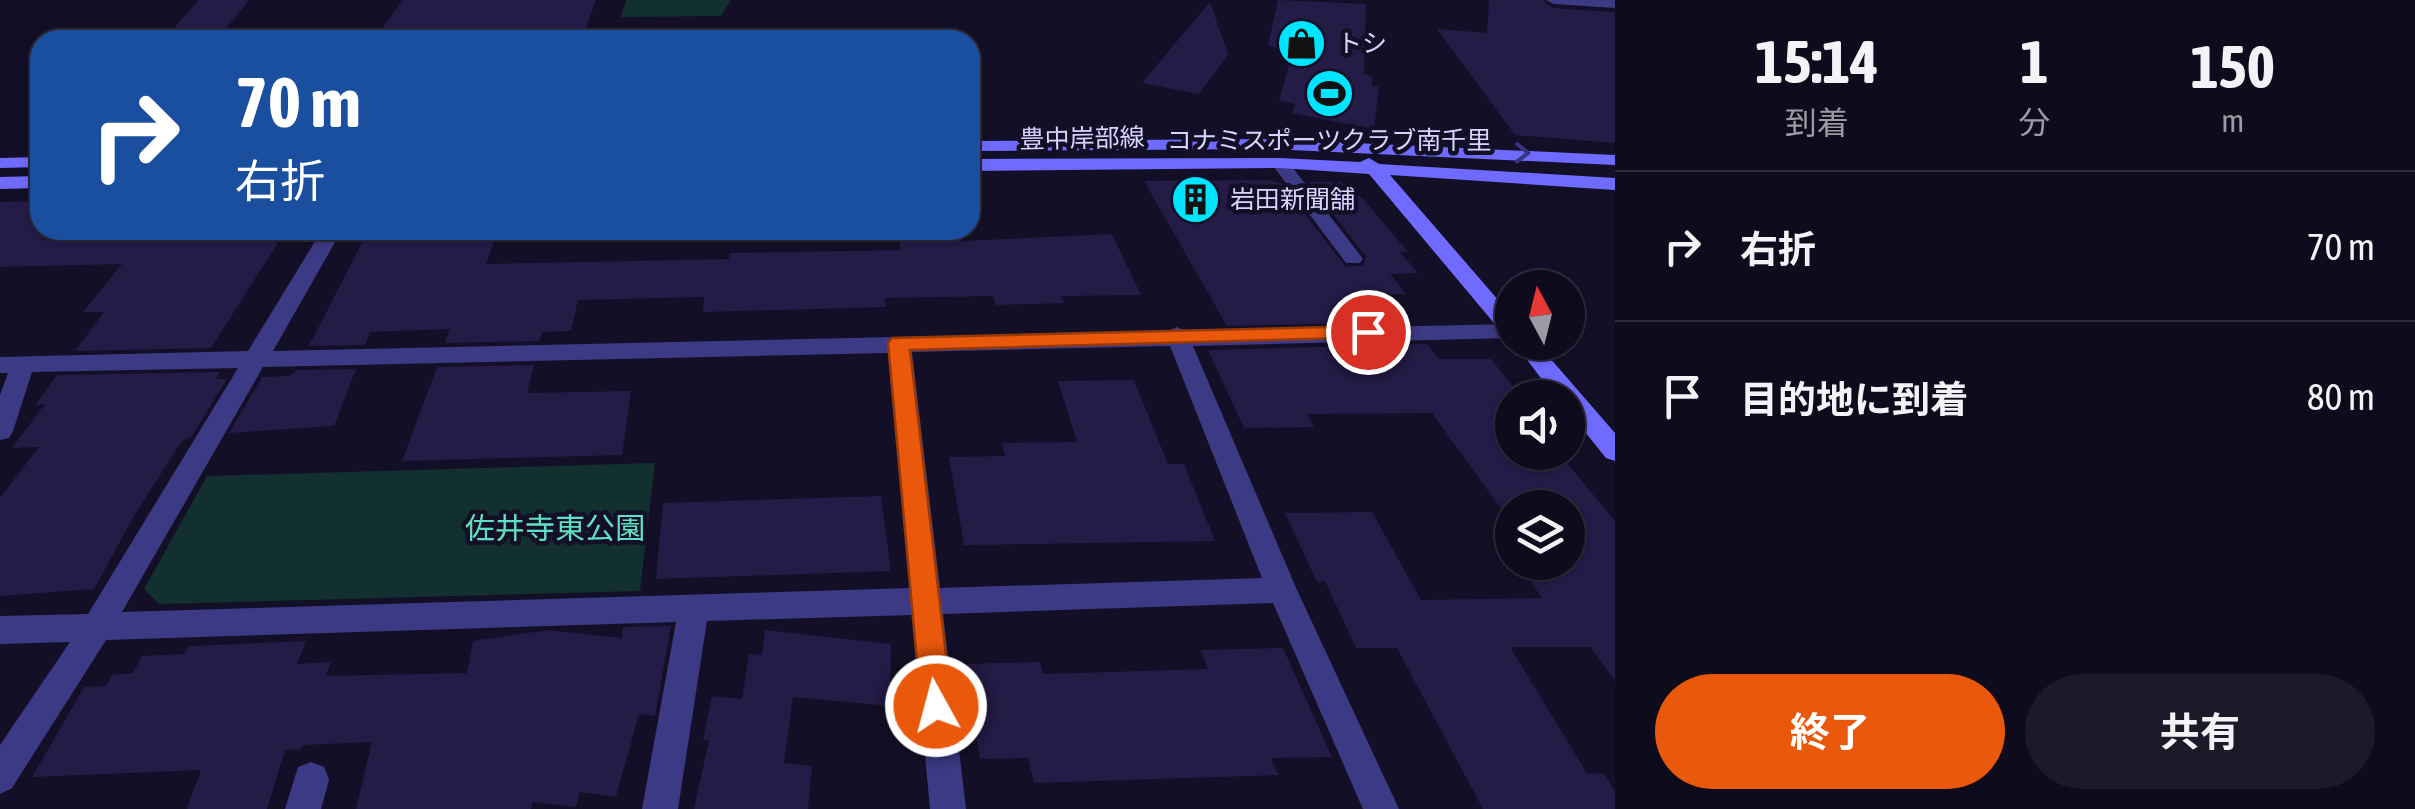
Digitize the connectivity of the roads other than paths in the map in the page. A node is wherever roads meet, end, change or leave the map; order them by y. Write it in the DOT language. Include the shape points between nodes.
graph roads {
  1 [pos="1554,0"];
  2 [pos="1615,4"];
  3 [pos="980,146"];
  4 [pos="1358,148"];
  5 [pos="1615,160"];
  6 [pos="30,162"];
  7 [pos="0,163"];
  8 [pos="1280,163"];
  9 [pos="980,165"];
  10 [pos="1374,168"];
  11 [pos="0,182"];
  12 [pos="30,182"];
  13 [pos="1615,184"];
  14 [pos="326,240"];
  15 [pos="1354,259"];
  16 [pos="1495,310"];
  17 [pos="1495,330"];
  18 [pos="1177,335"];
  19 [pos="899,343"];
  20 [pos="257,357"];
  21 [pos="1539,360"];
  22 [pos="11,364"];
  23 [pos="0,431"];
  24 [pos="1615,451"];
  25 [pos="1282,590"];
  26 [pos="925,603"];
  27 [pos="694,610"];
  28 [pos="97,626"];
  29 [pos="0,630"];
  30 [pos="0,776"];
  31 [pos="660,809"];
  32 [pos="948,809"];
  33 [pos="1381,809"];
  1 -- 2 [label="street"];
  3 -- 4 [label="street, 豊中岸部線"];
  4 -- 5 [label="street, 豊中岸部線, one-way"];
  4 -- 10 [label="street"];
  6 -- 7 [label="street"];
  8 -- 9 [label="street, 豊中岸部線"];
  8 -- 10 [label="street, 豊中岸部線"];
  8 -- 15 [label="street"];
  10 -- 13 [label="street, 豊中岸部線"];
  10 -- 16 [label="street"];
  11 -- 12 [label="street"];
  14 -- 20 [label="street"];
  17 -- 18 [label="street"];
  18 -- 19 [label="street"];
  18 -- 25 [label="street"];
  19 -- 20 [label="street"];
  19 -- 26 [label="street"];
  20 -- 22 [label="street"];
  20 -- 28 [label="street"];
  21 -- 24 [label="street"];
  22 -- 23 [label="street"];
  25 -- 26 [label="street"];
  25 -- 33 [label="street"];
  26 -- 27 [label="street"];
  26 -- 32 [label="street"];
  27 -- 28 [label="street"];
  27 -- 31 [label="street"];
  28 -- 29 [label="street"];
  28 -- 30 [label="street"];
}
